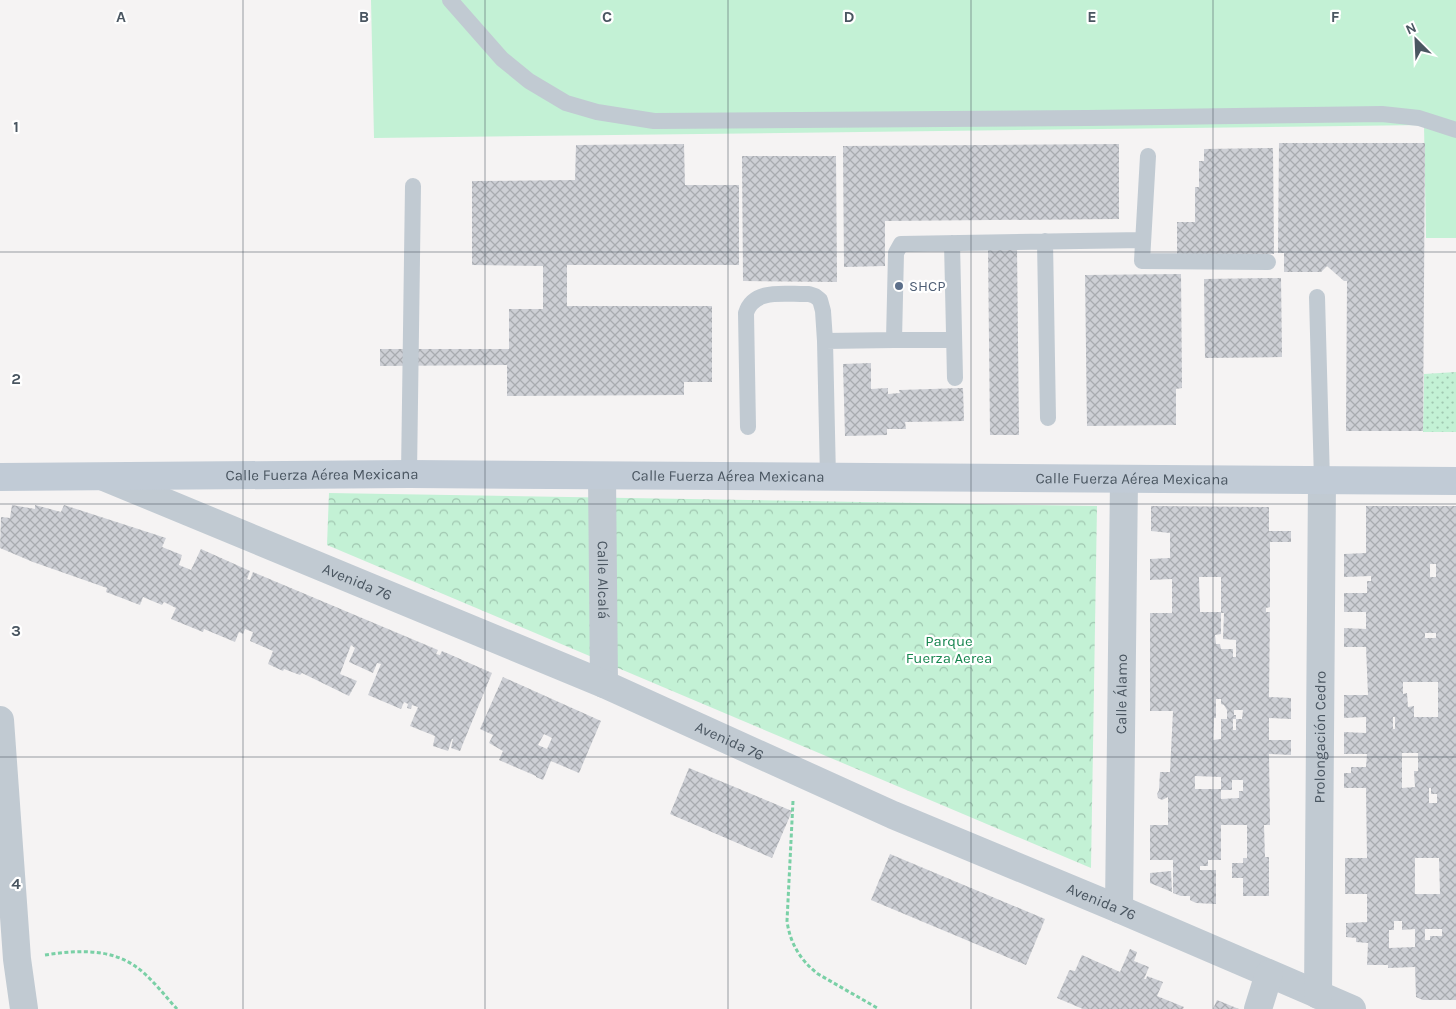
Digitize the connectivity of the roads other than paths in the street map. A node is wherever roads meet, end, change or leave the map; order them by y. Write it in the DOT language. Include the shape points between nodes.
graph roads {
  1 [pos="450,0"];
  2 [pos="1456,130"];
  3 [pos="1148,156"];
  4 [pos="412,186"];
  5 [pos="1143,240"];
  6 [pos="1045,241"];
  7 [pos="952,243"];
  8 [pos="1268,262"];
  9 [pos="1317,297"];
  10 [pos="894,340"];
  11 [pos="954,340"];
  12 [pos="825,341"];
  13 [pos="955,378"];
  14 [pos="1048,418"];
  15 [pos="748,427"];
  16 [pos="409,474"];
  17 [pos="602,476"];
  18 [pos="0,477"];
  19 [pos="104,477"];
  20 [pos="828,478"];
  21 [pos="1124,479"];
  22 [pos="1322,481"];
  23 [pos="1456,481"];
  24 [pos="604,684"];
  25 [pos="0,720"];
  26 [pos="1118,908"];
  27 [pos="8,960"];
  28 [pos="1269,974"];
  29 [pos="1318,995"];
  30 [pos="24,1009"];
  31 [pos="1258,1009"];
  32 [pos="1352,1009"];
  1 -- 2 [label="lane" via="502,59 529,81 566,102 597,112 654,121 1382,114 1419,118"];
  3 -- 5 [label="lane"];
  4 -- 16 [label="lane"];
  5 -- 6 [label="lane"];
  5 -- 8 [label="lane" via="1142,261"];
  6 -- 7 [label="lane"];
  6 -- 14 [label="lane"];
  7 -- 10 [label="lane" via="906,243 898,248"];
  7 -- 11 [label="lane"];
  9 -- 22 [label="lane"];
  10 -- 11 [label="lane"];
  10 -- 12 [label="lane"];
  11 -- 13 [label="lane"];
  12 -- 15 [label="lane" via="823,311 820,300 814,296 762,295 752,301 746,313"];
  12 -- 20 [label="lane"];
  16 -- 17 [label="main road, Calle Fuerza Aérea Mexicana"];
  16 -- 19 [label="main road, Calle Fuerza Aérea Mexicana"];
  17 -- 20 [label="main road, Calle Fuerza Aérea Mexicana"];
  17 -- 24 [label="street, Calle Alcalá"];
  18 -- 19 [label="main road, Calle Fuerza Aérea Mexicana"];
  19 -- 24 [label="street, Avenida 76"];
  20 -- 21 [label="main road, Calle Fuerza Aérea Mexicana"];
  21 -- 22 [label="main road, Calle Fuerza Aérea Mexicana"];
  21 -- 26 [label="street, Calle Álamo"];
  22 -- 23 [label="main road, Calle Fuerza Aérea Mexicana"];
  22 -- 29 [label="street, Prolongación Cedro"];
  24 -- 26 [label="street, Avenida 76" via="893,815"];
  25 -- 27 [label="street"];
  26 -- 28 [label="street, Avenida 76"];
  27 -- 30 [label="street"];
  28 -- 29 [label="street, Avenida 76"];
  28 -- 31 [label="street"];
  29 -- 32 [label="street, Avenida 76"];
}
